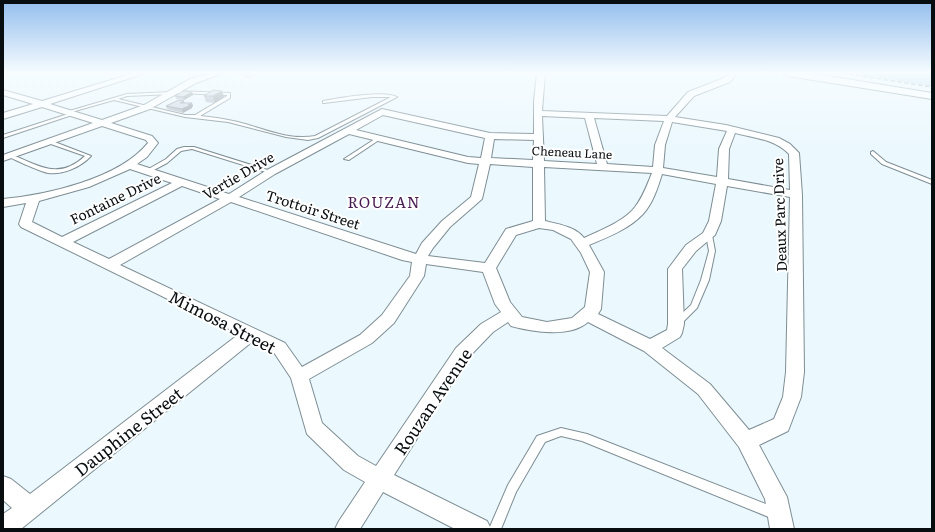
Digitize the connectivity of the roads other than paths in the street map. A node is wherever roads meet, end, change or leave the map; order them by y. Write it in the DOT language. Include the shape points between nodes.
graph roads {
  1 [pos="21,98"];
  2 [pos="61,98"];
  3 [pos="118,98"];
  4 [pos="164,98"];
  5 [pos="228,98"];
  6 [pos="364,98"];
  7 [pos="393,98"];
  8 [pos="538,98"];
  9 [pos="688,98"];
  10 [pos="114,99"];
  11 [pos="324,102"];
  12 [pos="40,104"];
  13 [pos="147,107"];
  14 [pos="70,113"];
  15 [pos="538,113"];
  16 [pos="589,115"];
  17 [pos="3,116"];
  18 [pos="197,116"];
  19 [pos="669,119"];
  20 [pos="104,123"];
  21 [pos="732,130"];
  22 [pos="349,131"];
  23 [pos="490,136"];
  24 [pos="3,137"];
  25 [pos="380,138"];
  26 [pos="538,138"];
  27 [pos="50,142"];
  28 [pos="873,153"];
  29 [pos="7,157"];
  30 [pos="348,159"];
  31 [pos="484,161"];
  32 [pos="538,163"];
  33 [pos="130,165"];
  34 [pos="603,167"];
  35 [pos="658,170"];
  36 [pos="148,171"];
  37 [pos="271,172"];
  38 [pos="182,182"];
  39 [pos="722,182"];
  40 [pos="932,182"];
  41 [pos="796,195"];
  42 [pos="34,198"];
  43 [pos="230,198"];
  44 [pos="3,203"];
  45 [pos="539,224"];
  46 [pos="709,235"];
  47 [pos="62,242"];
  48 [pos="582,244"];
  49 [pos="420,258"];
  50 [pos="111,264"];
  51 [pos="489,268"];
  52 [pos="510,313"];
  53 [pos="587,315"];
  54 [pos="676,324"];
  55 [pos="252,333"];
  56 [pos="650,347"];
  57 [pos="299,376"];
  58 [pos="746,441"];
  59 [pos="379,479"];
  60 [pos="3,486"];
  61 [pos="30,508"];
  62 [pos="781,522"];
  63 [pos="3,529"];
  64 [pos="347,529"];
  65 [pos="479,529"];
  66 [pos="495,529"];
  1 -- 12 [label="street"];
  2 -- 12 [label="street"];
  3 -- 10 [label="lane"];
  4 -- 13 [label="street"];
  5 -- 18 [label="lane"];
  6 -- 11 [label="lane"];
  7 -- 18 [label="lane" via="313,138 283,135"];
  8 -- 15 [label="street"];
  9 -- 19 [label="street"];
  10 -- 13 [label="lane"];
  10 -- 14 [label="lane"];
  12 -- 14 [label="street"];
  12 -- 17 [label="street"];
  13 -- 18 [label="lane" via="185,116"];
  13 -- 20 [label="street"];
  14 -- 20 [label="street"];
  14 -- 24 [label="lane"];
  15 -- 16 [label="street, Deaux Parc Drive"];
  15 -- 26 [label="street"];
  16 -- 19 [label="street, Deaux Parc Drive"];
  16 -- 34 [label="street"];
  19 -- 21 [label="street, Deaux Parc Drive"];
  19 -- 35 [label="street" via="660,145"];
  20 -- 27 [label="street"];
  20 -- 33 [label="street" via="149,138 153,143 150,151"];
  21 -- 39 [label="street" via="724,149"];
  21 -- 41 [label="street, Deaux Parc Drive" via="776,140 788,146 794,153"];
  22 -- 23 [label="street, Vertie Drive" via="382,112"];
  22 -- 25 [label="street, Cheneau Lane"];
  22 -- 37 [label="street, Vertie Drive"];
  23 -- 26 [label="street"];
  23 -- 31 [label="street"];
  25 -- 30 [label="lane"];
  25 -- 31 [label="street, Cheneau Lane" via="468,160"];
  26 -- 32 [label="street"];
  27 -- 29 [label="street"];
  27 -- 29 [label="lane" via="88,156 83,162 62,170 49,171"];
  28 -- 40 [label="lane" via="884,163"];
  31 -- 32 [label="street, Cheneau Lane"];
  31 -- 49 [label="street" via="476,198 446,224"];
  32 -- 34 [label="street, Cheneau Lane"];
  32 -- 45 [label="street"];
  33 -- 36 [label="street, Trottoir Street"];
  33 -- 42 [label="street" via="98,180"];
  34 -- 35 [label="street, Cheneau Lane"];
  35 -- 39 [label="street, Cheneau Lane"];
  35 -- 48 [label="street" via="650,193 638,211 616,228"];
  36 -- 37 [label="lane" via="171,157 175,151 192,148"];
  36 -- 38 [label="street, Trottoir Street"];
  37 -- 43 [label="street, Vertie Drive"];
  38 -- 43 [label="street, Trottoir Street"];
  38 -- 47 [label="street, Fontaine Drive"];
  39 -- 41 [label="street, Cheneau Lane"];
  39 -- 46 [label="street" via="715,221"];
  41 -- 58 [label="street, Deaux Parc Drive" via="795,372 792,397 781,425"];
  42 -- 44 [label="street"];
  42 -- 47 [label="street, Mimosa Street" via="25,224"];
  43 -- 49 [label="street, Trottoir Street" via="407,257"];
  43 -- 50 [label="street, Vertie Drive"];
  45 -- 48 [label="street" via="556,227 576,236"];
  45 -- 51 [label="street" via="511,232"];
  46 -- 54 [label="lane" via="712,251 705,280 694,306"];
  46 -- 54 [label="street" via="691,248 675,269"];
  47 -- 50 [label="street, Mimosa Street"];
  48 -- 53 [label="street" via="597,272 593,309"];
  49 -- 51 [label="street, Trottoir Street"];
  49 -- 57 [label="street" via="417,276 388,319 366,339"];
  50 -- 55 [label="street, Mimosa Street"];
  51 -- 52 [label="street" via="503,304"];
  52 -- 53 [label="street" via="517,322 547,328 577,323"];
  52 -- 59 [label="street, Rouzan Avenue" via="487,328 462,353"];
  53 -- 56 [label="street"];
  54 -- 56 [label="street" via="674,333"];
  55 -- 57 [label="street, Mimosa Street" via="279,347"];
  55 -- 61 [label="street, Dauphine Street"];
  56 -- 58 [label="street" via="704,389"];
  57 -- 59 [label="street, Mimosa Street" via="314,428 350,463"];
  58 -- 62 [label="street" via="776,497"];
  59 -- 64 [label="street, Rouzan Avenue"];
  59 -- 65 [label="street, Mimosa Street"];
  60 -- 61 [label="street"];
  61 -- 63 [label="street, Dauphine Street"];
  62 -- 66 [label="lane" via="583,437 561,432 541,439 512,489"];
}
